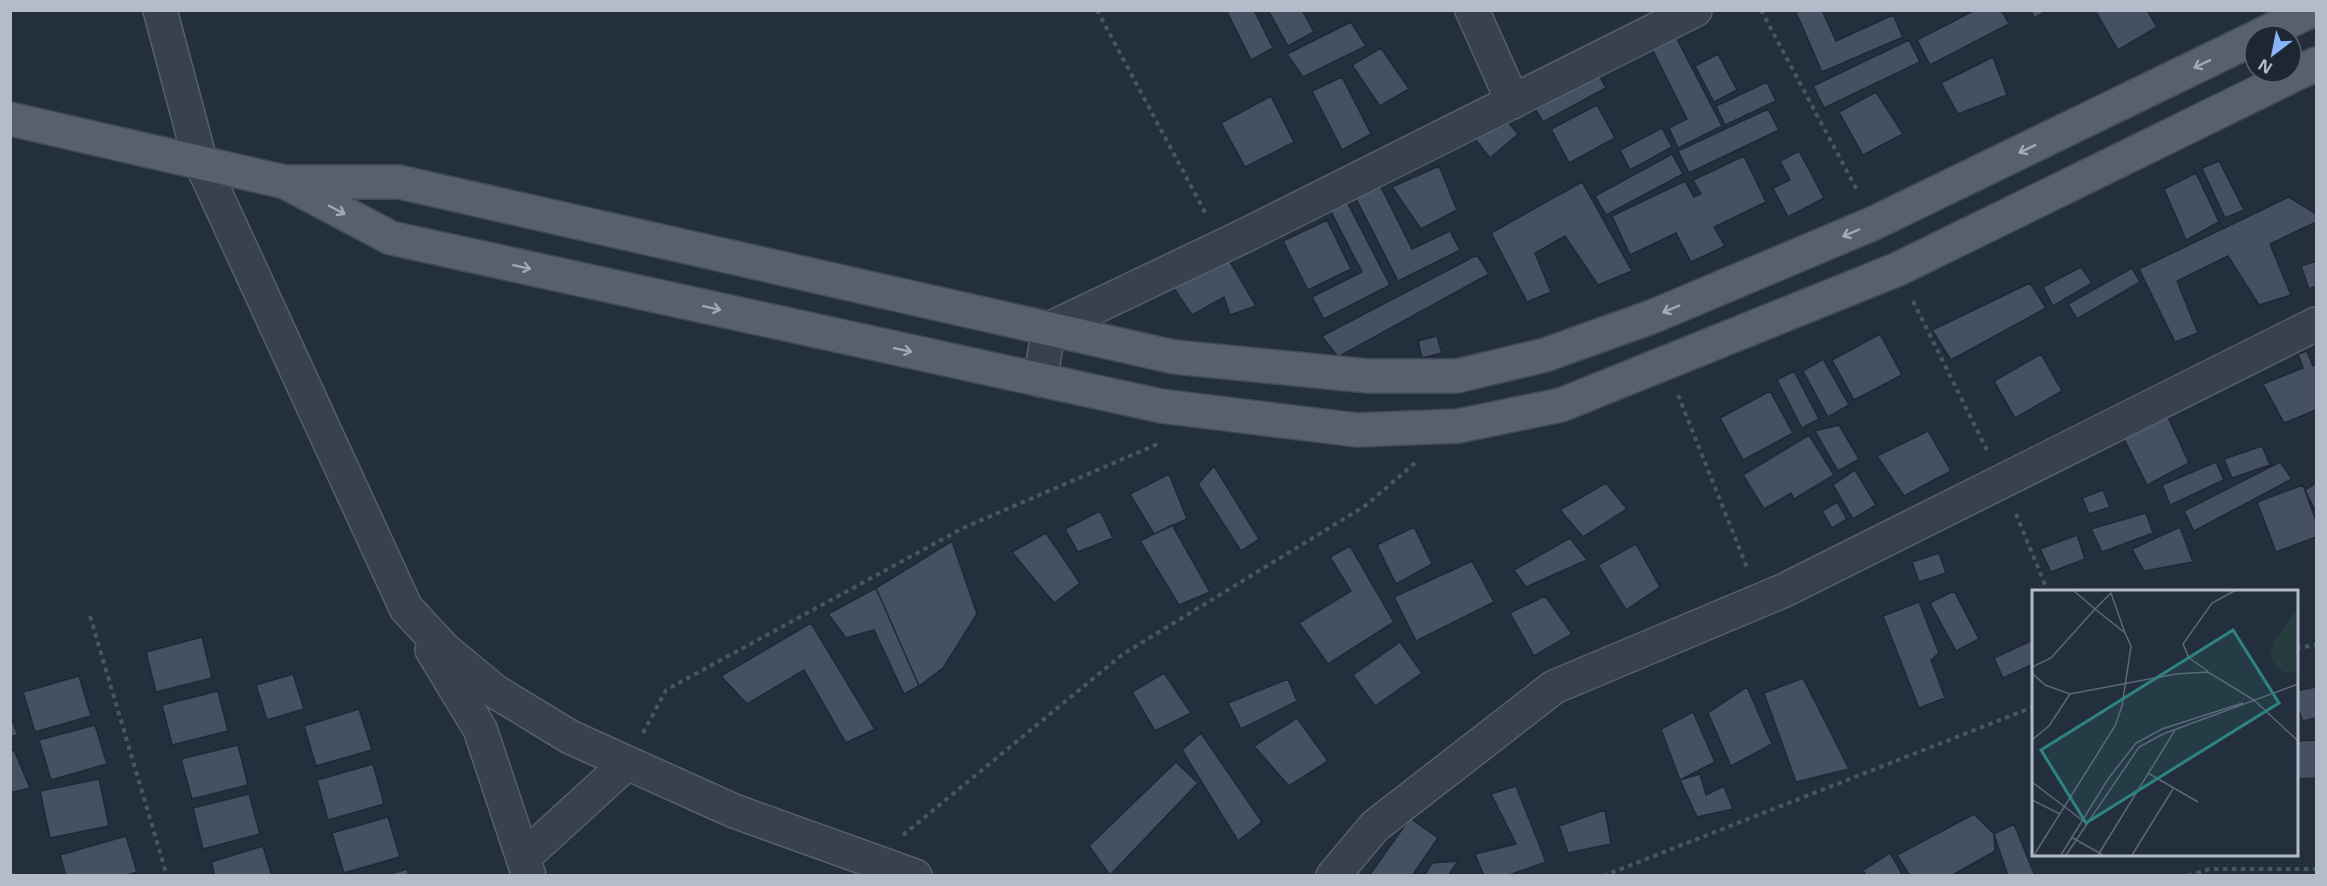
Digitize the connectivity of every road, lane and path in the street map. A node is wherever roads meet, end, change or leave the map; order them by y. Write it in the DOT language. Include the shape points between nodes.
graph roads {
  1 [pos="160,10"];
  2 [pos="1097,10"];
  3 [pos="1472,10"];
  4 [pos="1695,10"];
  5 [pos="1761,10"];
  6 [pos="2312,10"];
  7 [pos="2283,24"];
  8 [pos="2243,44"];
  9 [pos="2316,64"];
  10 [pos="1513,102"];
  11 [pos="10,119"];
  12 [pos="200,160"];
  13 [pos="285,182"];
  14 [pos="1874,223"];
  15 [pos="1223,246"];
  16 [pos="1898,269"];
  17 [pos="2316,324"];
  18 [pos="1049,329"];
  19 [pos="1666,364"];
  20 [pos="1040,380"];
  21 [pos="1458,426"];
  22 [pos="1164,441"];
  23 [pos="2003,482"];
  24 [pos="2047,590"];
  25 [pos="1760,601"];
  26 [pos="406,608"];
  27 [pos="90,616"];
  28 [pos="2316,645"];
  29 [pos="2297,648"];
  30 [pos="2032,707"];
  31 [pos="627,762"];
  32 [pos="873,860"];
  33 [pos="526,867"];
  34 [pos="2316,869"];
  35 [pos="167,876"];
  36 [pos="915,876"];
  37 [pos="1333,876"];
  38 [pos="1603,876"];
  39 [pos="2188,876"];
  1 -- 12 [label="street"];
  2 -- 15 [label="path"];
  3 -- 10 [label="street"];
  4 -- 10 [label="street"];
  5 -- 14 [label="path"];
  6 -- 7 [label="main road"];
  8 -- 14 [label="main road, one-way"];
  9 -- 16 [label="main road"];
  10 -- 15 [label="street"];
  11 -- 12 [label="main road"];
  12 -- 13 [label="main road"];
  12 -- 26 [label="street"];
  13 -- 18 [label="main road" via="399,182"];
  13 -- 20 [label="main road, one-way" via="391,238"];
  14 -- 18 [label="main road, one-way" via="1654,316 1545,355 1457,376 1368,376 1174,357"];
  15 -- 18 [label="street"];
  16 -- 19 [label="main road"];
  16 -- 23 [label="path"];
  17 -- 23 [label="street"];
  18 -- 20 [label="street"];
  19 -- 21 [label="main road" via="1561,405"];
  19 -- 25 [label="path"];
  20 -- 21 [label="main road" via="1161,406 1357,430"];
  21 -- 32 [label="path" via="1365,506 1123,654"];
  22 -- 31 [label="path" via="963,528 666,690"];
  23 -- 24 [label="path"];
  23 -- 25 [label="street"];
  25 -- 37 [label="street" via="1554,687 1375,826"];
  26 -- 31 [label="street" via="444,649 496,692 570,737"];
  26 -- 33 [label="street" via="480,729"];
  27 -- 35 [label="path"];
  28 -- 29 [label="path"];
  30 -- 38 [label="path"];
  31 -- 32 [label="street" via="734,811"];
  31 -- 33 [label="street"];
  32 -- 36 [label="street"];
  34 -- 39 [label="path" via="2209,869"];
}
